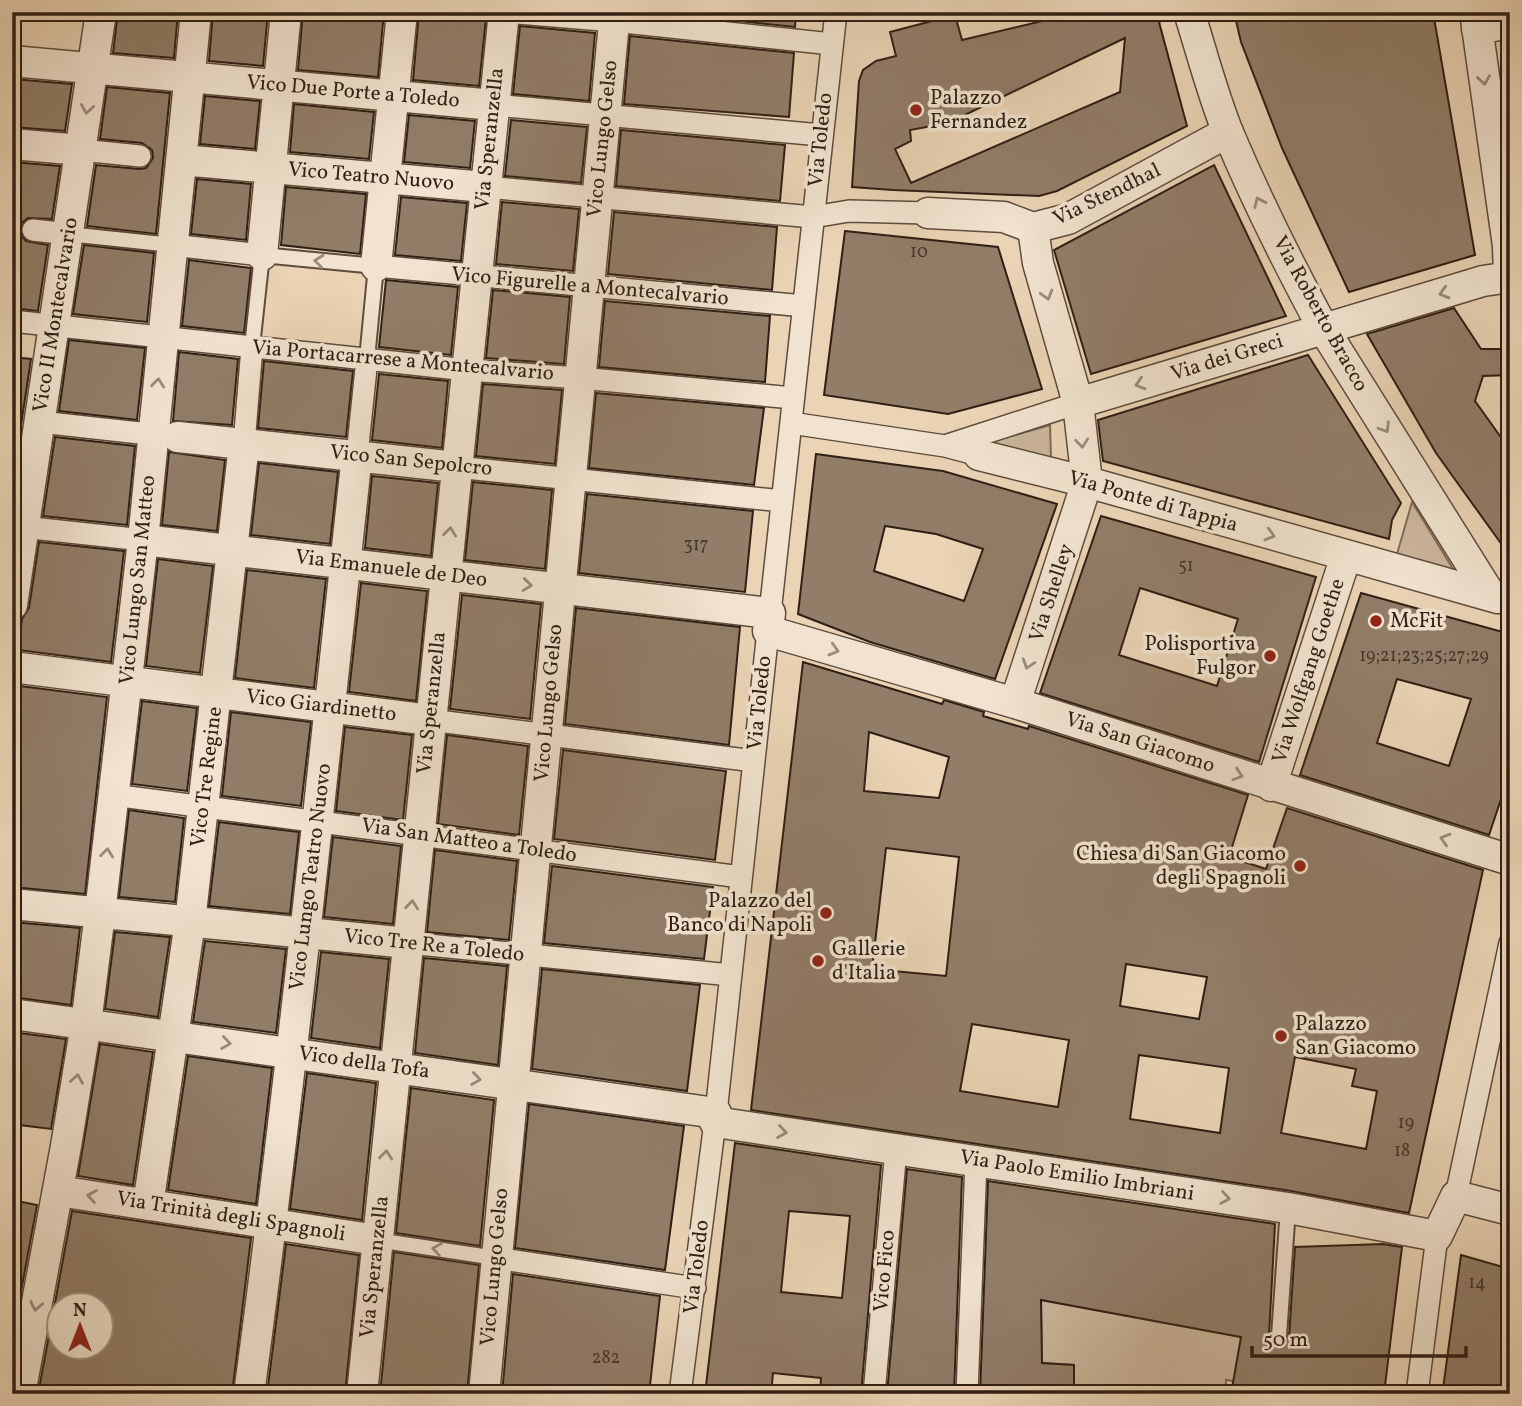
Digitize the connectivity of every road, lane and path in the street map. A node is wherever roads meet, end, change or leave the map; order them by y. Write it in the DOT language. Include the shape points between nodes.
graph roads {
  1 [pos="101,12"];
  2 [pos="196,12"];
  3 [pos="286,12"];
  4 [pos="402,12"];
  5 [pos="505,12"];
  6 [pos="836,12"];
  7 [pos="1189,12"];
  8 [pos="615,17"];
  9 [pos="1476,21"];
  10 [pos="1510,23"];
  11 [pos="832,44"];
  12 [pos="12,61"];
  13 [pos="94,68"];
  14 [pos="189,76"];
  15 [pos="280,85"];
  16 [pos="394,95"];
  17 [pos="494,105"];
  18 [pos="605,115"];
  19 [pos="1228,132"];
  20 [pos="821,135"];
  21 [pos="12,144"];
  22 [pos="81,150"];
  23 [pos="140,156"];
  24 [pos="181,159"];
  25 [pos="271,168"];
  26 [pos="385,178"];
  27 [pos="485,187"];
  28 [pos="597,197"];
  29 [pos="928,213"];
  30 [pos="813,216"];
  31 [pos="1033,228"];
  32 [pos="33,230"];
  33 [pos="68,234"];
  34 [pos="172,245"];
  35 [pos="261,255"];
  36 [pos="376,267"];
  37 [pos="476,276"];
  38 [pos="1509,277"];
  39 [pos="589,286"];
  40 [pos="804,306"];
  41 [pos="12,321"];
  42 [pos="55,326"];
  43 [pos="1323,328"];
  44 [pos="163,337"];
  45 [pos="252,347"];
  46 [pos="367,359"];
  47 [pos="467,370"];
  48 [pos="580,378"];
  49 [pos="793,398"];
  50 [pos="1078,403"];
  51 [pos="40,422"];
  52 [pos="791,423"];
  53 [pos="166,435"];
  54 [pos="244,444"];
  55 [pos="945,446"];
  56 [pos="357,455"];
  57 [pos="979,455"];
  58 [pos="456,467"];
  59 [pos="570,478"];
  60 [pos="1087,482"];
  61 [pos="782,501"];
  62 [pos="18,526"];
  63 [pos="143,540"];
  64 [pos="233,550"];
  65 [pos="1346,556"];
  66 [pos="345,563"];
  67 [pos="446,575"];
  68 [pos="560,589"];
  69 [pos="1500,599"];
  70 [pos="12,605"];
  71 [pos="769,622"];
  72 [pos="12,667"];
  73 [pos="127,682"];
  74 [pos="216,693"];
  75 [pos="1015,703"];
  76 [pos="330,708"];
  77 [pos="430,720"];
  78 [pos="546,735"];
  79 [pos="754,761"];
  80 [pos="1271,786"];
  81 [pos="113,795"];
  82 [pos="203,806"];
  83 [pos="318,821"];
  84 [pos="419,835"];
  85 [pos="535,850"];
  86 [pos="1510,860"];
  87 [pos="741,877"];
  88 [pos="12,904"];
  89 [pos="100,913"];
  90 [pos="190,922"];
  91 [pos="305,933"];
  92 [pos="408,943"];
  93 [pos="1510,943"];
  94 [pos="525,955"];
  95 [pos="731,975"];
  96 [pos="12,1014"];
  97 [pos="86,1024"];
  98 [pos="174,1036"];
  99 [pos="290,1052"];
  100 [pos="395,1068"];
  101 [pos="512,1084"];
  102 [pos="715,1117"];
  103 [pos="896,1149"];
  104 [pos="976,1161"];
  105 [pos="58,1191"];
  106 [pos="1456,1196"];
  107 [pos="148,1205"];
  108 [pos="1288,1208"];
  109 [pos="1510,1210"];
  110 [pos="272,1223"];
  111 [pos="1437,1236"];
  112 [pos="377,1240"];
  113 [pos="496,1258"];
  114 [pos="695,1287"];
  115 [pos="1279,1336"];
  116 [pos="20,1394"];
  117 [pos="248,1394"];
  118 [pos="362,1394"];
  119 [pos="484,1394"];
  120 [pos="680,1394"];
  121 [pos="874,1394"];
  122 [pos="967,1394"];
  123 [pos="1417,1394"];
  1 -- 13 [label="street, Vico II Montecalvario"];
  2 -- 14 [label="street, Vico Lungo San Matteo"];
  3 -- 15 [label="street"];
  4 -- 16 [label="street"];
  5 -- 8 [label="street"];
  5 -- 17 [label="street, Via Speranzella"];
  6 -- 11 [label="street, Via Toledo"];
  7 -- 19 [label="street, Via Roberto Bracco"];
  8 -- 11 [label="street"];
  8 -- 18 [label="street, Vico Lungo Gelso"];
  9 -- 10 [label="street"];
  9 -- 38 [label="street, one-way"];
  11 -- 20 [label="street, Via Toledo"];
  12 -- 13 [label="street, Vico Due Porte a Toledo"];
  13 -- 14 [label="street, Vico Due Porte a Toledo"];
  13 -- 22 [label="street, Vico II Montecalvario, one-way"];
  14 -- 15 [label="street, Vico Due Porte a Toledo"];
  14 -- 24 [label="street, Vico Lungo San Matteo"];
  15 -- 16 [label="street, Vico Due Porte a Toledo"];
  15 -- 25 [label="street"];
  16 -- 17 [label="street, Vico Due Porte a Toledo"];
  16 -- 26 [label="street"];
  17 -- 18 [label="street, Vico Due Porte a Toledo"];
  17 -- 27 [label="street, Via Speranzella"];
  18 -- 20 [label="street, Vico Due Porte a Toledo"];
  18 -- 28 [label="street, Vico Lungo Gelso"];
  19 -- 31 [label="street, Via Stendhal" via="1068,219"];
  43 -- 19 [label="street, Via Roberto Bracco, one-way"];
  20 -- 30 [label="street, Via Toledo"];
  21 -- 22 [label="street"];
  22 -- 23 [label="street"];
  22 -- 33 [label="street, Vico II Montecalvario"];
  24 -- 25 [label="street, Vico Teatro Nuovo"];
  24 -- 34 [label="street, Vico Lungo San Matteo"];
  25 -- 26 [label="street, Vico Teatro Nuovo"];
  25 -- 35 [label="street"];
  26 -- 27 [label="street, Vico Teatro Nuovo"];
  26 -- 36 [label="street"];
  27 -- 28 [label="street, Vico Teatro Nuovo"];
  27 -- 37 [label="street, Via Speranzella"];
  28 -- 30 [label="street, Vico Teatro Nuovo"];
  28 -- 39 [label="street, Vico Lungo Gelso"];
  29 -- 30 [label="street, Via Stendhal" via="849,211"];
  29 -- 31 [label="street, Via Stendhal" via="1004,217"];
  30 -- 40 [label="street, Via Toledo"];
  31 -- 50 [label="street, one-way" via="1038,263"];
  32 -- 33 [label="street"];
  33 -- 34 [label="lane"];
  33 -- 42 [label="street, Vico II Montecalvario"];
  34 -- 35 [label="street"];
  34 -- 44 [label="street, Vico Lungo San Matteo"];
  36 -- 35 [label="lane, one-way"];
  35 -- 45 [label="lane"];
  36 -- 37 [label="street, Vico Figurelle a Montecalvario"];
  36 -- 46 [label="lane"];
  37 -- 39 [label="street, Vico Figurelle a Montecalvario"];
  37 -- 47 [label="street, Via Speranzella"];
  38 -- 43 [label="street, Via dei Greci, one-way"];
  39 -- 40 [label="street, Vico Figurelle a Montecalvario"];
  39 -- 48 [label="street, Vico Lungo Gelso"];
  40 -- 49 [label="street, Via Toledo"];
  41 -- 42 [label="street, Via Portacarrese a Montecalvario"];
  42 -- 44 [label="street, Via Portacarrese a Montecalvario"];
  42 -- 51 [label="street, Vico II Montecalvario"];
  43 -- 50 [label="street, Via dei Greci, one-way"];
  43 -- 69 [label="street, Via Roberto Bracco, one-way"];
  44 -- 45 [label="street, Via Portacarrese a Montecalvario"];
  53 -- 44 [label="street, Vico Lungo San Matteo, one-way"];
  45 -- 46 [label="street, Via Portacarrese a Montecalvario"];
  45 -- 54 [label="street, Vico Tre Regine"];
  46 -- 47 [label="street, Via Portacarrese a Montecalvario"];
  46 -- 56 [label="street, Vico Lungo Teatro Nuovo"];
  47 -- 48 [label="street, Via Portacarrese a Montecalvario"];
  47 -- 58 [label="street, Via Speranzella"];
  48 -- 49 [label="street, Via Portacarrese a Montecalvario"];
  48 -- 59 [label="street, Vico Lungo Gelso"];
  49 -- 52 [label="street, Via Toledo"];
  50 -- 55 [label="street, Via dei Greci"];
  50 -- 60 [label="street, one-way"];
  51 -- 53 [label="street, Vico San Sepolcro"];
  51 -- 62 [label="street, Vico II Montecalvario"];
  52 -- 55 [label="street, Via Ponte di Tappia"];
  52 -- 61 [label="street, Via Toledo"];
  53 -- 54 [label="street, Vico San Sepolcro"];
  53 -- 63 [label="street, Vico Lungo San Matteo"];
  54 -- 56 [label="street, Vico San Sepolcro"];
  54 -- 64 [label="street, Vico Tre Regine"];
  55 -- 57 [label="street, Via Ponte di Tappia"];
  56 -- 58 [label="street, Vico San Sepolcro"];
  56 -- 66 [label="street, Vico Lungo Teatro Nuovo"];
  57 -- 60 [label="street, Via Ponte di Tappia"];
  58 -- 59 [label="street, Vico San Sepolcro"];
  67 -- 58 [label="street, Via Speranzella, one-way"];
  59 -- 61 [label="street, Vico San Sepolcro"];
  59 -- 68 [label="street, Vico Lungo Gelso"];
  60 -- 65 [label="street, Via Ponte di Tappia, one-way"];
  60 -- 75 [label="street, Via Shelley, one-way"];
  61 -- 71 [label="street, Via Toledo"];
  62 -- 63 [label="street, Via Emanuele de Deo"];
  62 -- 70 [label="street, Vico II Montecalvario"];
  63 -- 64 [label="street, Via Emanuele de Deo"];
  63 -- 73 [label="street, Vico Lungo San Matteo"];
  64 -- 66 [label="street, Via Emanuele de Deo"];
  64 -- 74 [label="street, Vico Tre Regine"];
  65 -- 69 [label="street, Via Ponte di Tappia"];
  65 -- 80 [label="street, Via Wolfgang Goethe"];
  66 -- 67 [label="street, Via Emanuele de Deo"];
  66 -- 76 [label="street, Vico Lungo Teatro Nuovo"];
  67 -- 68 [label="street, Via Emanuele de Deo, one-way"];
  67 -- 77 [label="street, Via Speranzella"];
  68 -- 71 [label="street, Via Emanuele de Deo"];
  68 -- 78 [label="street, Vico Lungo Gelso"];
  71 -- 75 [label="street, Via San Giacomo, one-way"];
  71 -- 79 [label="street, Via Toledo"];
  72 -- 73 [label="street, Vico Giardinetto"];
  73 -- 74 [label="street, Vico Giardinetto"];
  73 -- 81 [label="street, Vico Lungo San Matteo"];
  74 -- 76 [label="street, Vico Giardinetto"];
  74 -- 82 [label="street, Vico Tre Regine"];
  75 -- 80 [label="street, Via San Giacomo, one-way"];
  76 -- 77 [label="street, Vico Giardinetto"];
  76 -- 83 [label="street, Vico Lungo Teatro Nuovo"];
  77 -- 78 [label="street, Vico Giardinetto"];
  77 -- 84 [label="street, Via Speranzella"];
  78 -- 79 [label="street, Vico Giardinetto"];
  78 -- 85 [label="street, Vico Lungo Gelso"];
  79 -- 87 [label="street, Via Toledo"];
  86 -- 80 [label="street, Via San Giacomo, one-way"];
  81 -- 82 [label="street, Via San Matteo a Toledo"];
  89 -- 81 [label="street, Vico Lungo San Matteo, one-way"];
  82 -- 83 [label="street, Via San Matteo a Toledo"];
  82 -- 90 [label="street, Vico Tre Regine"];
  83 -- 84 [label="street, Via San Matteo a Toledo"];
  83 -- 91 [label="street, Vico Lungo Teatro Nuovo"];
  84 -- 85 [label="street, Via San Matteo a Toledo"];
  92 -- 84 [label="street, Via Speranzella, one-way"];
  85 -- 87 [label="street, Via San Matteo a Toledo"];
  85 -- 94 [label="street, Vico Lungo Gelso"];
  87 -- 95 [label="street, Via Toledo"];
  88 -- 89 [label="street, Vico Tre Re a Toledo"];
  89 -- 90 [label="street, Vico Tre Re a Toledo"];
  89 -- 97 [label="street, Vico Lungo San Matteo"];
  90 -- 91 [label="street, Vico Tre Re a Toledo"];
  90 -- 98 [label="street, Vico Tre Regine"];
  91 -- 92 [label="street, Vico Tre Re a Toledo"];
  91 -- 99 [label="street, Vico Lungo Teatro Nuovo"];
  92 -- 94 [label="street, Vico Tre Re a Toledo"];
  92 -- 100 [label="street, Via Speranzella"];
  93 -- 106 [label="street"];
  94 -- 95 [label="street, Vico Tre Re a Toledo"];
  94 -- 101 [label="street, Vico Lungo Gelso"];
  95 -- 102 [label="street, Via Toledo"];
  96 -- 97 [label="street, Vico della Tofa"];
  97 -- 98 [label="street, Vico della Tofa"];
  105 -- 97 [label="street, Vico Lungo San Matteo, one-way"];
  98 -- 99 [label="street, Vico della Tofa, one-way"];
  98 -- 107 [label="street, Vico Tre Regine"];
  99 -- 100 [label="street, Vico della Tofa"];
  99 -- 110 [label="street, Vico Lungo Teatro Nuovo"];
  100 -- 101 [label="street, Vico della Tofa, one-way"];
  112 -- 100 [label="street, Via Speranzella, one-way"];
  101 -- 102 [label="street, Vico della Tofa"];
  101 -- 113 [label="street, Vico Lungo Gelso"];
  102 -- 103 [label="street, Via Paolo Emilio Imbriani, one-way"];
  102 -- 114 [label="street, Via Toledo"];
  103 -- 104 [label="street, Via Paolo Emilio Imbriani"];
  103 -- 121 [label="street, Vico Fico"];
  104 -- 108 [label="street, Via Paolo Emilio Imbriani, one-way"];
  104 -- 122 [label="street"];
  107 -- 105 [label="street, Via Trinità degli Spagnoli, one-way"];
  105 -- 116 [label="street, Vico Lungo San Matteo, one-way"];
  106 -- 109 [label="street"];
  106 -- 111 [label="street"];
  107 -- 110 [label="street, Via Trinità degli Spagnoli"];
  108 -- 111 [label="street, Via Paolo Emilio Imbriani"];
  108 -- 115 [label="lane"];
  110 -- 112 [label="street, Via Trinità degli Spagnoli"];
  110 -- 117 [label="street, Vico Lungo Teatro Nuovo"];
  111 -- 123 [label="street"];
  113 -- 112 [label="lane, Via Trinità degli Spagnoli, one-way"];
  112 -- 118 [label="street, Via Speranzella"];
  113 -- 114 [label="street, Via Trinità degli Spagnoli"];
  113 -- 119 [label="street, Vico Lungo Gelso"];
  114 -- 120 [label="street, Via Toledo"];
}
